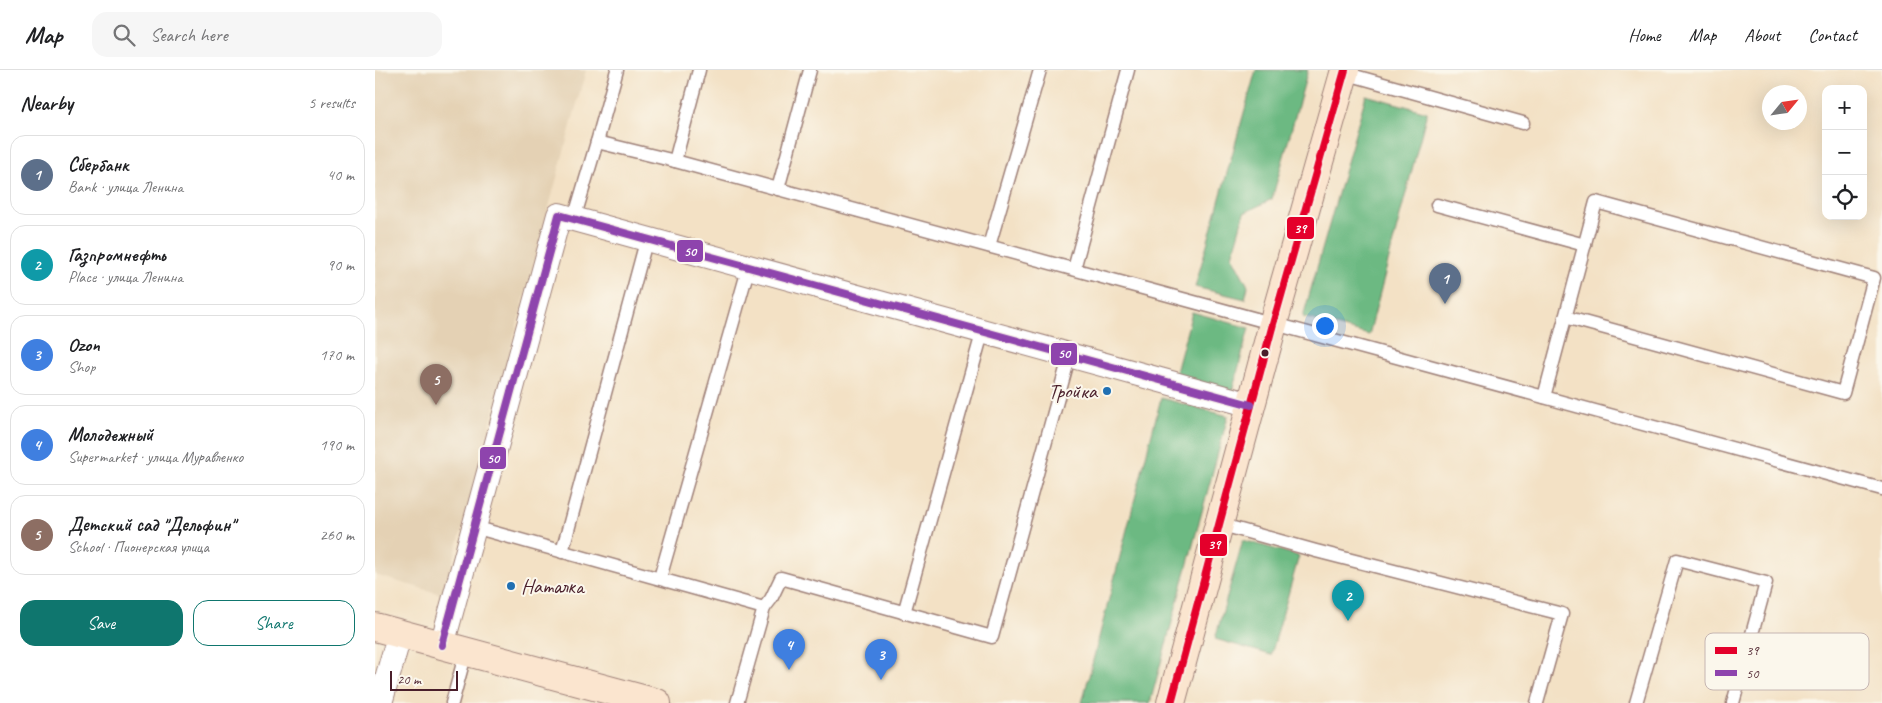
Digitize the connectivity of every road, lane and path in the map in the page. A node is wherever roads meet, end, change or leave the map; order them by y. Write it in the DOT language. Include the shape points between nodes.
graph roads {
  1 [pos="617,70"];
  2 [pos="699,70"];
  3 [pos="810,70"];
  4 [pos="1040,70"];
  5 [pos="1129,70"];
  6 [pos="1345,72"];
  7 [pos="1523,123"];
  8 [pos="597,142"];
  9 [pos="675,161"];
  10 [pos="778,189"];
  11 [pos="1437,205"];
  12 [pos="592,224"];
  13 [pos="647,238"];
  14 [pos="1585,245"];
  15 [pos="989,246"];
  16 [pos="749,266"];
  17 [pos="1074,269"];
  18 [pos="1565,317"];
  19 [pos="1273,324"];
  20 [pos="983,330"];
  21 [pos="1070,354"];
  22 [pos="1544,397"];
  23 [pos="1251,405"];
  24 [pos="1882,489"];
  25 [pos="1219,524"];
  26 [pos="474,527"];
  27 [pos="562,552"];
  28 [pos="659,578"];
  29 [pos="764,608"];
  30 [pos="904,613"];
  31 [pos="388,630"];
  32 [pos="1752,633"];
  33 [pos="454,649"];
  34 [pos="1736,690"];
  35 [pos="380,703"];
  36 [pos="452,703"];
  37 [pos="657,703"];
  38 [pos="737,703"];
  39 [pos="1171,703"];
  40 [pos="1537,703"];
  41 [pos="1637,703"];
  42 [pos="1733,703"];
  1 -- 8 [label="lane"];
  2 -- 9 [label="lane"];
  3 -- 10 [label="lane"];
  4 -- 15 [label="lane"];
  5 -- 17 [label="lane"];
  6 -- 7 [label="lane"];
  6 -- 19 [label="main road"];
  8 -- 9 [label="lane"];
  8 -- 12 [label="lane" via="574,219"];
  9 -- 10 [label="lane"];
  10 -- 15 [label="lane"];
  11 -- 14 [label="lane"];
  12 -- 13 [label="street"];
  12 -- 26 [label="street" via="559,214"];
  13 -- 16 [label="street"];
  13 -- 27 [label="lane"];
  14 -- 18 [label="lane"];
  14 -- 18 [label="lane" via="1596,202 1874,278 1843,393"];
  15 -- 17 [label="lane"];
  16 -- 20 [label="street"];
  16 -- 28 [label="lane"];
  17 -- 19 [label="lane"];
  18 -- 22 [label="lane"];
  19 -- 22 [label="lane"];
  19 -- 23 [label="main road"];
  20 -- 21 [label="street"];
  20 -- 30 [label="lane"];
  21 -- 23 [label="street"];
  21 -- 30 [label="lane" via="992,637"];
  22 -- 24 [label="lane"];
  23 -- 25 [label="main road"];
  25 -- 39 [label="main road"];
  25 -- 40 [label="lane" via="1562,614"];
  26 -- 27 [label="lane"];
  26 -- 33 [label="street"];
  27 -- 28 [label="lane"];
  28 -- 29 [label="lane"];
  29 -- 30 [label="lane" via="781,578"];
  29 -- 38 [label="lane"];
  31 -- 33 [label="main road"];
  31 -- 35 [label="street"];
  32 -- 41 [label="lane" via="1765,583 1677,560"];
  33 -- 36 [label="lane"];
  33 -- 37 [label="main road"];
  34 -- 42 [label="lane"];
}
